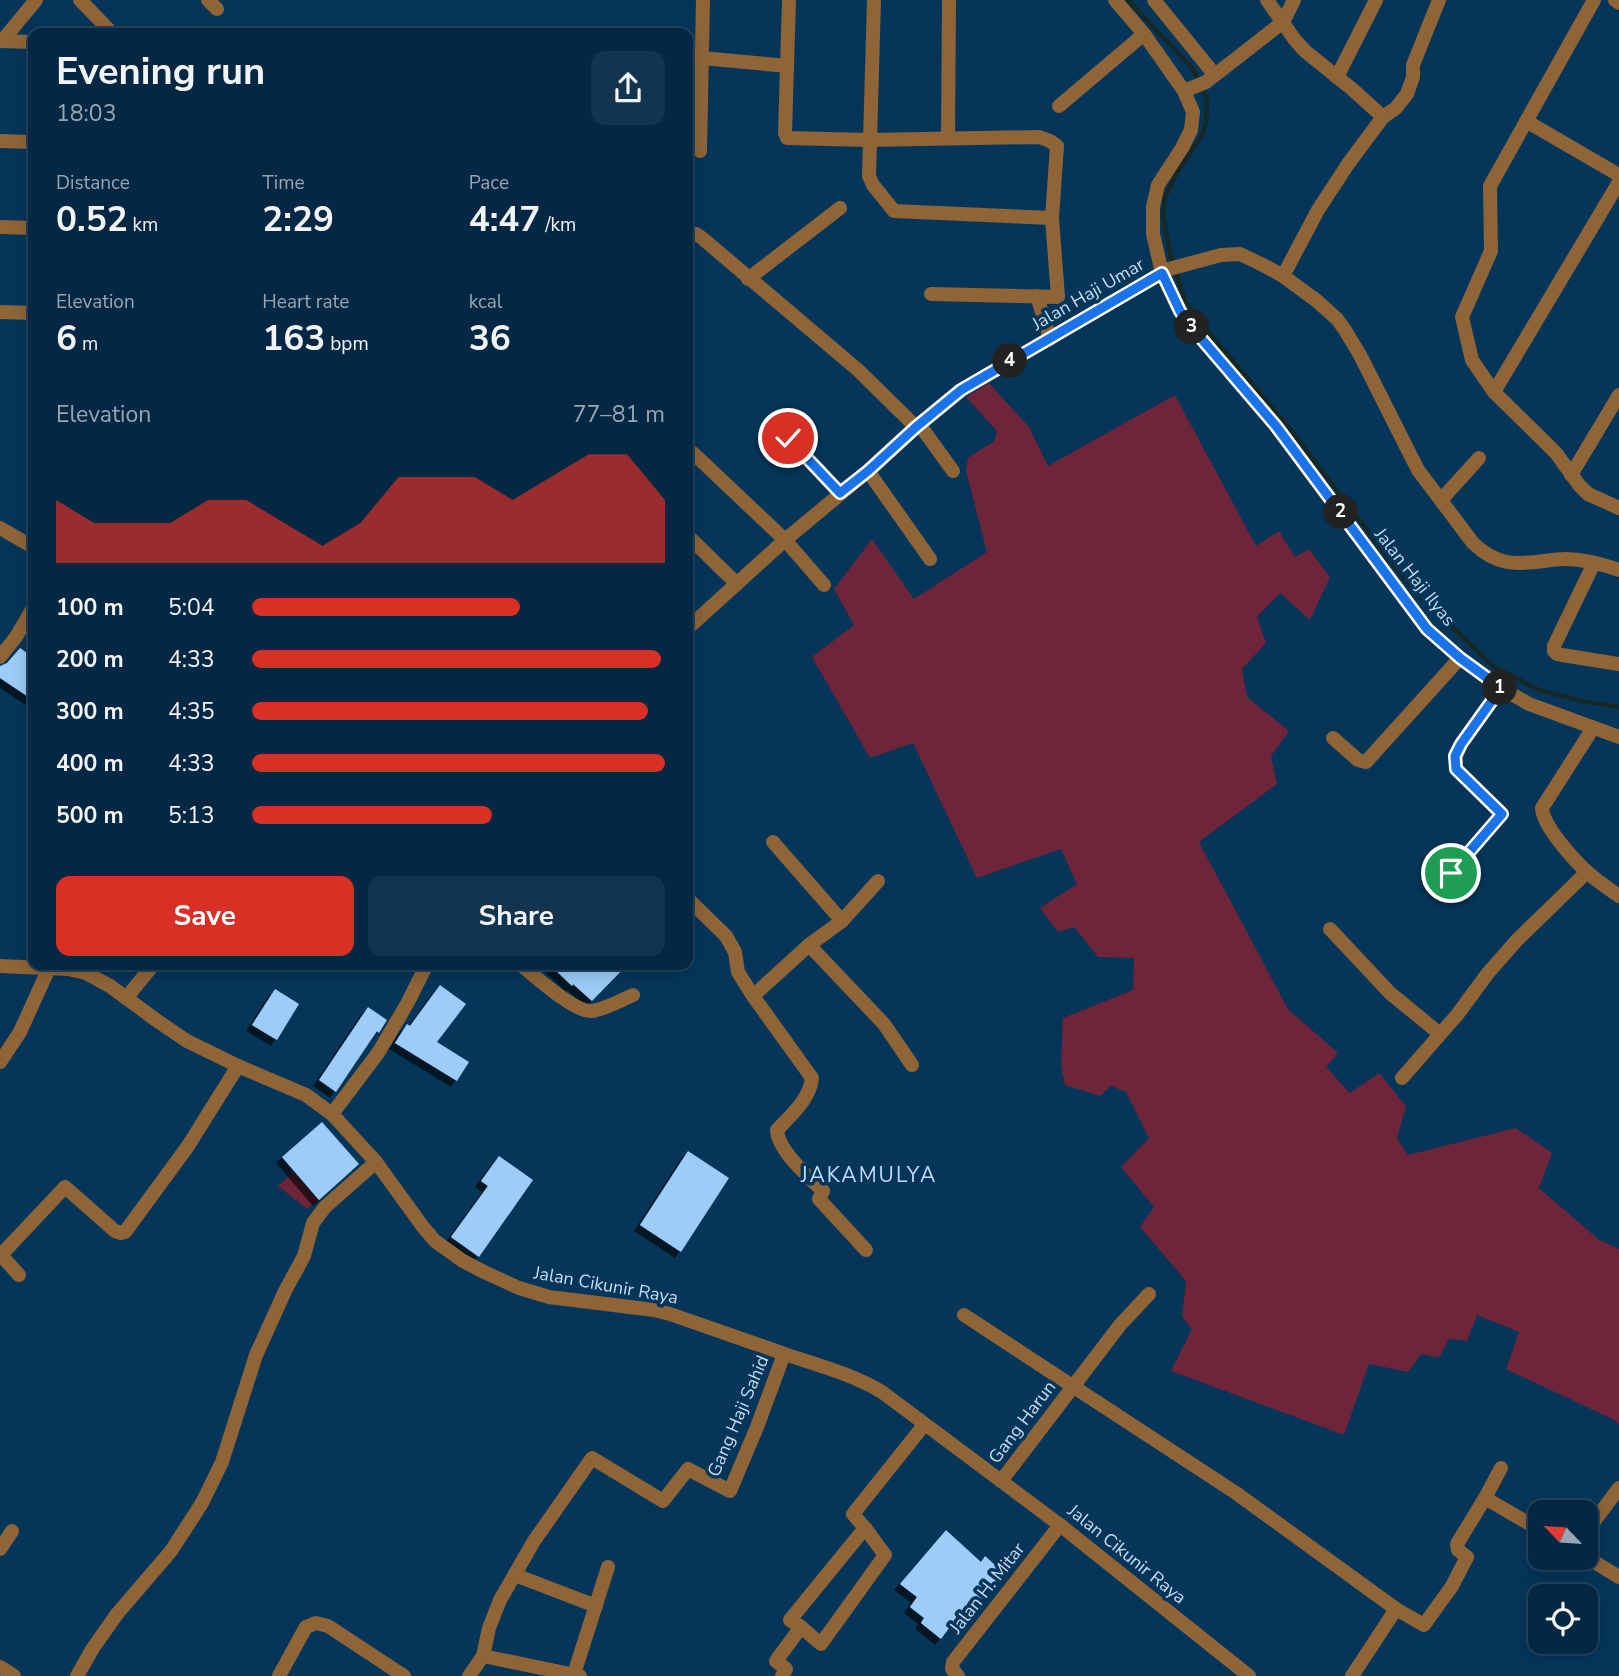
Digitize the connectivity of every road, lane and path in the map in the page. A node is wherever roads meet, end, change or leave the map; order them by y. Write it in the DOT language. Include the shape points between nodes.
graph roads {
  1 [pos="36,0"];
  2 [pos="80,0"];
  3 [pos="703,0"];
  4 [pos="789,0"];
  5 [pos="874,0"];
  6 [pos="949,0"];
  7 [pos="1115,0"];
  8 [pos="1154,0"];
  9 [pos="1267,0"];
  10 [pos="1294,0"];
  11 [pos="1376,0"];
  12 [pos="1439,0"];
  13 [pos="1594,0"];
  14 [pos="1283,22"];
  15 [pos="107,28"];
  16 [pos="1143,34"];
  17 [pos="1,41"];
  18 [pos="28,42"];
  19 [pos="695,58"];
  20 [pos="787,66"];
  21 [pos="1337,77"];
  22 [pos="1210,78"];
  23 [pos="1188,89"];
  24 [pos="1059,106"];
  25 [pos="1383,117"];
  26 [pos="1526,121"];
  27 [pos="948,138"];
  28 [pos="869,140"];
  29 [pos="0,141"];
  30 [pos="28,142"];
  31 [pos="700,151"];
  32 [pos="1619,175"];
  33 [pos="1619,182"];
  34 [pos="840,208"];
  35 [pos="1052,218"];
  36 [pos="0,227"];
  37 [pos="28,228"];
  38 [pos="693,234"];
  39 [pos="1171,269"];
  40 [pos="1283,276"];
  41 [pos="748,279"];
  42 [pos="931,294"];
  43 [pos="1037,296"];
  44 [pos="0,312"];
  45 [pos="28,313"];
  46 [pos="1049,339"];
  47 [pos="1494,392"];
  48 [pos="1619,395"];
  49 [pos="918,426"];
  50 [pos="788,438"];
  51 [pos="693,453"];
  52 [pos="1479,458"];
  53 [pos="868,471"];
  54 [pos="953,471"];
  55 [pos="1571,475"];
  56 [pos="840,493"];
  57 [pos="1441,500"];
  58 [pos="1619,509"];
  59 [pos="0,528"];
  60 [pos="785,540"];
  61 [pos="693,541"];
  62 [pos="28,544"];
  63 [pos="930,559"];
  64 [pos="1594,563"];
  65 [pos="1619,570"];
  66 [pos="737,584"];
  67 [pos="824,585"];
  68 [pos="28,617"];
  69 [pos="693,624"];
  70 [pos="0,657"];
  71 [pos="1460,658"];
  72 [pos="1619,664"];
  73 [pos="1501,688"];
  74 [pos="1593,728"];
  75 [pos="1619,737"];
  76 [pos="1333,738"];
  77 [pos="773,842"];
  78 [pos="1587,872"];
  79 [pos="1451,873"];
  80 [pos="878,881"];
  81 [pos="1619,896"];
  82 [pos="693,904"];
  83 [pos="842,920"];
  84 [pos="1329,929"];
  85 [pos="809,945"];
  86 [pos="0,966"];
  87 [pos="28,967"];
  88 [pos="48,970"];
  89 [pos="72,970"];
  90 [pos="149,970"];
  91 [pos="424,970"];
  92 [pos="528,970"];
  93 [pos="633,995"];
  94 [pos="753,996"];
  95 [pos="126,998"];
  96 [pos="1440,1034"];
  97 [pos="0,1062"];
  98 [pos="912,1065"];
  99 [pos="238,1066"];
  100 [pos="1402,1078"];
  101 [pos="332,1114"];
  102 [pos="376,1162"];
  103 [pos="866,1250"];
  104 [pos="1,1254"];
  105 [pos="19,1275"];
  106 [pos="1149,1294"];
  107 [pos="964,1315"];
  108 [pos="784,1354"];
  109 [pos="1073,1387"];
  110 [pos="924,1425"];
  111 [pos="1501,1468"];
  112 [pos="1001,1481"];
  113 [pos="1619,1488"];
  114 [pos="1485,1498"];
  115 [pos="1598,1515"];
  116 [pos="1528,1523"];
  117 [pos="1060,1525"];
  118 [pos="865,1528"];
  119 [pos="12,1531"];
  120 [pos="0,1549"];
  121 [pos="1598,1564"];
  122 [pos="608,1567"];
  123 [pos="515,1575"];
  124 [pos="1619,1577"];
  125 [pos="596,1606"];
  126 [pos="1396,1609"];
  127 [pos="801,1627"];
  128 [pos="483,1656"];
  129 [pos="0,1667"];
  130 [pos="577,1675"];
  131 [pos="14,1676"];
  132 [pos="77,1676"];
  133 [pos="279,1676"];
  134 [pos="404,1676"];
  135 [pos="469,1676"];
  136 [pos="782,1676"];
  137 [pos="958,1676"];
  138 [pos="1249,1676"];
  139 [pos="1352,1676"];
  1 -- 17 [label="street"];
  2 -- 15 [label="street"];
  3 -- 19 [label="street"];
  4 -- 20 [label="street"];
  5 -- 28 [label="street"];
  6 -- 27 [label="street"];
  7 -- 16 [label="street"];
  8 -- 22 [label="street"];
  9 -- 14 [label="street"];
  10 -- 14 [label="street"];
  11 -- 21 [label="street"];
  12 -- 25 [label="street" via="1413,65 1410,88"];
  13 -- 26 [label="street"];
  14 -- 21 [label="street" via="1305,51"];
  14 -- 22 [label="street"];
  16 -- 23 [label="street"];
  16 -- 24 [label="street"];
  17 -- 18 [label="street"];
  19 -- 20 [label="street"];
  19 -- 31 [label="street"];
  20 -- 28 [label="street" via="788,138"];
  21 -- 25 [label="street"];
  22 -- 23 [label="street"];
  23 -- 39 [label="street, Jalan Haji Ilyas" via="1191,130 1158,185 1153,207 1153,234"];
  25 -- 40 [label="street" via="1318,210"];
  26 -- 32 [label="street"];
  26 -- 47 [label="street" via="1490,186 1491,251 1462,317 1472,360"];
  27 -- 28 [label="street"];
  27 -- 35 [label="street" via="1039,136 1057,145"];
  28 -- 35 [label="street" via="869,176 894,211"];
  29 -- 30 [label="street"];
  33 -- 47 [label="street"];
  34 -- 41 [label="street"];
  35 -- 43 [label="street" via="1059,297"];
  36 -- 37 [label="street"];
  38 -- 41 [label="street"];
  39 -- 40 [label="street, Jalan Haji Umar" via="1240,254"];
  39 -- 46 [label="street, Jalan Haji Umar"];
  39 -- 71 [label="street, Jalan Haji Ilyas" via="1180,311 1194,330 1276,426 1427,629"];
  40 -- 57 [label="street, Jalan Haji Umar" via="1327,309 1345,330 1418,470"];
  41 -- 49 [label="street"];
  42 -- 43 [label="street"];
  43 -- 46 [label="street"];
  44 -- 45 [label="street"];
  46 -- 49 [label="street, Jalan Haji Umar" via="961,390"];
  47 -- 55 [label="street" via="1556,453"];
  48 -- 55 [label="street"];
  49 -- 53 [label="street, Jalan Haji Umar"];
  49 -- 54 [label="street"];
  50 -- 56 [label="street"];
  51 -- 60 [label="street"];
  52 -- 57 [label="street"];
  53 -- 56 [label="street, Jalan Haji Umar"];
  53 -- 63 [label="street"];
  55 -- 58 [label="street" via="1588,494"];
  56 -- 60 [label="street, Jalan Haji Umar"];
  57 -- 64 [label="street, Jalan Haji Umar" via="1473,544 1489,557 1511,563 1565,559"];
  59 -- 62 [label="street"];
  60 -- 66 [label="street, Jalan Haji Umar"];
  60 -- 67 [label="street"];
  61 -- 66 [label="street"];
  64 -- 65 [label="street, Jalan Haji Umar"];
  64 -- 72 [label="street" via="1554,650"];
  66 -- 69 [label="street, Jalan Haji Umar"];
  68 -- 70 [label="street"];
  71 -- 73 [label="street, Jalan Haji Ilyas"];
  71 -- 76 [label="street" via="1366,762"];
  73 -- 74 [label="street, Jalan Haji Ilyas" via="1529,704"];
  73 -- 79 [label="street" via="1455,756 1456,769 1502,814"];
  74 -- 75 [label="street, Jalan Haji Ilyas"];
  74 -- 78 [label="street" via="1542,808 1549,829"];
  77 -- 83 [label="street"];
  78 -- 81 [label="street"];
  78 -- 96 [label="street" via="1517,940"];
  80 -- 83 [label="street"];
  82 -- 94 [label="street" via="726,936 738,972"];
  83 -- 85 [label="street"];
  84 -- 96 [label="street" via="1390,993"];
  85 -- 94 [label="street"];
  85 -- 98 [label="street" via="884,1024"];
  86 -- 87 [label="street, Jalan Cikunir Raya"];
  88 -- 97 [label="street" via="20,1032"];
  89 -- 95 [label="street, Jalan Cikunir Raya" via="86,973"];
  90 -- 95 [label="street"];
  91 -- 101 [label="street" via="378,1054"];
  92 -- 93 [label="street" via="575,1007 590,1012"];
  94 -- 103 [label="street" via="812,1078 807,1096 777,1130 777,1138 823,1191 818,1199"];
  95 -- 99 [label="street, Jalan Cikunir Raya" via="187,1041"];
  96 -- 100 [label="street"];
  99 -- 101 [label="street, Jalan Cikunir Raya" via="306,1095"];
  99 -- 104 [label="street" via="188,1146 125,1232 115,1231 65,1187"];
  101 -- 102 [label="street, Jalan Cikunir Raya"];
  102 -- 108 [label="street, Jalan Cikunir Raya" via="435,1241 501,1281 549,1297 670,1314"];
  102 -- 132 [label="street" via="313,1223 304,1256 256,1355 222,1462 202,1503 171,1551 117,1614"];
  104 -- 105 [label="street"];
  106 -- 109 [label="street, Gang Harun"];
  107 -- 109 [label="street"];
  108 -- 110 [label="street, Jalan Cikunir Raya" via="858,1378"];
  108 -- 123 [label="street, Gang Haji Sahid" via="730,1491 688,1469 663,1501 592,1458"];
  109 -- 112 [label="street, Gang Harun"];
  109 -- 126 [label="street" via="1236,1493"];
  110 -- 112 [label="street, Jalan Cikunir Raya"];
  110 -- 118 [label="street" via="853,1514"];
  111 -- 114 [label="street"];
  112 -- 117 [label="street, Jalan Cikunir Raya"];
  113 -- 115 [label="street"];
  114 -- 116 [label="street"];
  114 -- 126 [label="street" via="1457,1544 1467,1557 1424,1625"];
  117 -- 137 [label="street, Jalan H. Mitar" via="953,1662"];
  117 -- 138 [label="street, Jalan Cikunir Raya"];
  118 -- 127 [label="street" via="790,1620"];
  118 -- 127 [label="street" via="885,1555 821,1644"];
  119 -- 120 [label="street"];
  121 -- 124 [label="street"];
  122 -- 125 [label="street"];
  123 -- 125 [label="street"];
  123 -- 128 [label="street" via="500,1600"];
  125 -- 130 [label="street"];
  126 -- 139 [label="street"];
  127 -- 136 [label="street" via="776,1661 786,1669"];
  128 -- 130 [label="street"];
  128 -- 135 [label="street"];
  129 -- 131 [label="street"];
  133 -- 134 [label="street" via="306,1627 316,1623 328,1626"];
}
